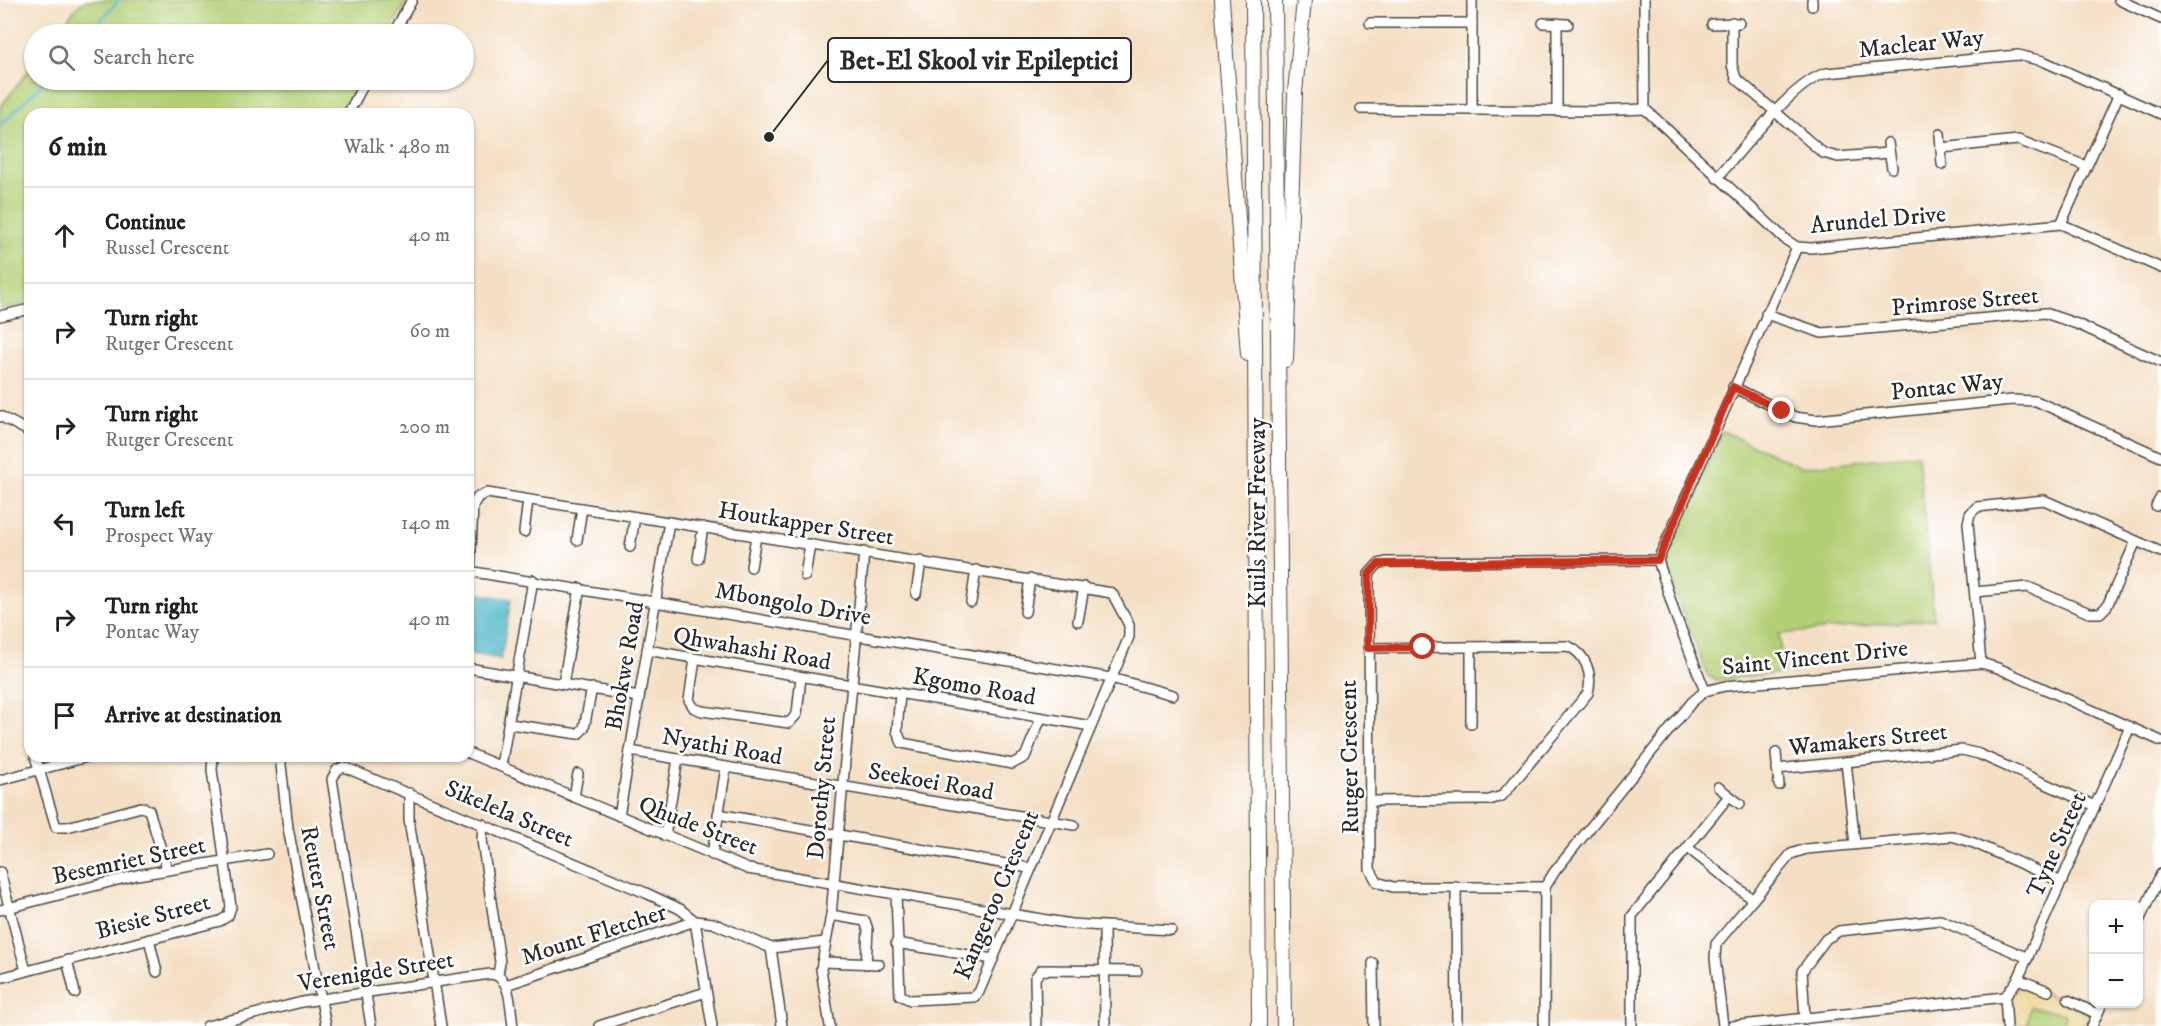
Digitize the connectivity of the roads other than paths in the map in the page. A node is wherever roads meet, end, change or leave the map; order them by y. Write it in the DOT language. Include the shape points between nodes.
graph roads {
  1 [pos="412,0"];
  2 [pos="1222,0"];
  3 [pos="1253,0"];
  4 [pos="1275,0"];
  5 [pos="1304,0"];
  6 [pos="1472,0"];
  7 [pos="1644,0"];
  8 [pos="2119,0"];
  9 [pos="2161,19"];
  10 [pos="1370,23"];
  11 [pos="1472,23"];
  12 [pos="1543,23"];
  13 [pos="1557,23"];
  14 [pos="399,24"];
  15 [pos="1568,24"];
  16 [pos="1712,24"];
  17 [pos="361,90"];
  18 [pos="2119,94"];
  19 [pos="351,108"];
  20 [pos="1361,109"];
  21 [pos="1472,109"];
  22 [pos="1557,109"];
  23 [pos="1645,109"];
  24 [pos="1776,113"];
  25 [pos="2161,114"];
  26 [pos="1940,134"];
  27 [pos="1941,148"];
  28 [pos="1942,164"];
  29 [pos="2086,166"];
  30 [pos="1892,168"];
  31 [pos="1717,178"];
  32 [pos="2061,224"];
  33 [pos="1797,247"];
  34 [pos="2161,267"];
  35 [pos="24,310"];
  36 [pos="1766,314"];
  37 [pos="0,316"];
  38 [pos="2161,363"];
  39 [pos="1733,387"];
  40 [pos="1256,392"];
  41 [pos="1279,394"];
  42 [pos="0,416"];
  43 [pos="24,429"];
  44 [pos="2161,456"];
  45 [pos="2161,496"];
  46 [pos="528,500"];
  47 [pos="2156,506"];
  48 [pos="582,508"];
  49 [pos="635,517"];
  50 [pos="474,521"];
  51 [pos="669,522"];
  52 [pos="703,527"];
  53 [pos="524,532"];
  54 [pos="756,536"];
  55 [pos="578,540"];
  56 [pos="2136,541"];
  57 [pos="810,544"];
  58 [pos="630,547"];
  59 [pos="864,552"];
  60 [pos="2161,552"];
  61 [pos="698,559"];
  62 [pos="1658,560"];
  63 [pos="921,561"];
  64 [pos="751,567"];
  65 [pos="976,570"];
  66 [pos="474,573"];
  67 [pos="805,576"];
  68 [pos="1030,579"];
  69 [pos="533,580"];
  70 [pos="1084,587"];
  71 [pos="580,588"];
  72 [pos="1975,592"];
  73 [pos="916,594"];
  74 [pos="656,601"];
  75 [pos="971,602"];
  76 [pos="1025,612"];
  77 [pos="1078,621"];
  78 [pos="855,634"];
  79 [pos="1471,647"];
  80 [pos="1368,648"];
  81 [pos="647,650"];
  82 [pos="695,659"];
  83 [pos="1981,663"];
  84 [pos="474,671"];
  85 [pos="518,676"];
  86 [pos="801,677"];
  87 [pos="1112,678"];
  88 [pos="563,684"];
  89 [pos="850,685"];
  90 [pos="592,688"];
  91 [pos="1705,691"];
  92 [pos="900,694"];
  93 [pos="1173,695"];
  94 [pos="639,696"];
  95 [pos="1041,718"];
  96 [pos="510,724"];
  97 [pos="1472,724"];
  98 [pos="1091,726"];
  99 [pos="2130,727"];
  100 [pos="2161,741"];
  101 [pos="630,751"];
  102 [pos="1776,753"];
  103 [pos="474,755"];
  104 [pos="678,759"];
  105 [pos="37,762"];
  106 [pos="69,762"];
  107 [pos="213,762"];
  108 [pos="281,762"];
  109 [pos="1846,762"];
  110 [pos="501,766"];
  111 [pos="726,767"];
  112 [pos="1777,769"];
  113 [pos="39,770"];
  114 [pos="578,774"];
  115 [pos="0,780"];
  116 [pos="1779,785"];
  117 [pos="842,787"];
  118 [pos="1718,787"];
  119 [pos="409,793"];
  120 [pos="1729,796"];
  121 [pos="574,797"];
  122 [pos="1370,801"];
  123 [pos="1740,804"];
  124 [pos="2095,806"];
  125 [pos="718,814"];
  126 [pos="619,816"];
  127 [pos="1049,821"];
  128 [pos="483,824"];
  129 [pos="1074,825"];
  130 [pos="837,835"];
  131 [pos="665,836"];
  132 [pos="1855,844"];
  133 [pos="1688,848"];
  134 [pos="267,854"];
  135 [pos="712,855"];
  136 [pos="226,860"];
  137 [pos="1029,868"];
  138 [pos="167,869"];
  139 [pos="0,872"];
  140 [pos="2161,874"];
  141 [pos="2062,882"];
  142 [pos="833,884"];
  143 [pos="1456,886"];
  144 [pos="1545,886"];
  145 [pos="896,894"];
  146 [pos="1752,899"];
  147 [pos="5,909"];
  148 [pos="1011,914"];
  149 [pos="2143,914"];
  150 [pos="831,915"];
  151 [pos="695,921"];
  152 [pos="1104,928"];
  153 [pos="1171,930"];
  154 [pos="149,939"];
  155 [pos="825,942"];
  156 [pos="896,943"];
  157 [pos="771,948"];
  158 [pos="2028,958"];
  159 [pos="993,959"];
  160 [pos="67,960"];
  161 [pos="822,962"];
  162 [pos="1373,963"];
  163 [pos="866,964"];
  164 [pos="879,964"];
  165 [pos="1104,970"];
  166 [pos="1137,970"];
  167 [pos="26,971"];
  168 [pos="157,972"];
  169 [pos="498,975"];
  170 [pos="0,978"];
  171 [pos="2018,979"];
  172 [pos="434,982"];
  173 [pos="506,985"];
  174 [pos="2048,991"];
  175 [pos="706,992"];
  176 [pos="75,993"];
  177 [pos="366,994"];
  178 [pos="2005,997"];
  179 [pos="322,1000"];
  180 [pos="2068,1000"];
  181 [pos="2100,1008"];
  182 [pos="2097,1014"];
  183 [pos="1805,1019"];
  184 [pos="213,1025"];
  185 [pos="326,1026"];
  186 [pos="371,1026"];
  187 [pos="441,1026"];
  188 [pos="513,1026"];
  189 [pos="599,1026"];
  190 [pos="712,1026"];
  191 [pos="782,1026"];
  192 [pos="830,1026"];
  193 [pos="1036,1026"];
  194 [pos="1105,1026"];
  195 [pos="1260,1026"];
  196 [pos="1284,1026"];
  197 [pos="1374,1026"];
  198 [pos="1457,1026"];
  199 [pos="1544,1026"];
  200 [pos="1632,1026"];
  201 [pos="1723,1026"];
  202 [pos="1732,1026"];
  203 [pos="2007,1026"];
  204 [pos="2092,1026"];
  1 -- 14 [label="street"];
  2 -- 40 [label="highway" via="1245,327"];
  3 -- 40 [label="highway, Kuils River Freeway"];
  4 -- 41 [label="highway, Kuils River Freeway"];
  5 -- 41 [label="highway" via="1294,92 1289,334"];
  6 -- 11 [label="street"];
  7 -- 23 [label="street"];
  8 -- 9 [label="street"];
  10 -- 11 [label="street"];
  11 -- 21 [label="street"];
  12 -- 13 [label="street"];
  13 -- 15 [label="street"];
  13 -- 22 [label="street"];
  16 -- 24 [label="street" via="1736,23 1732,64 1736,78"];
  17 -- 19 [label="street"];
  18 -- 24 [label="street, Maclear Way" via="2043,61 2006,55 1818,75 1805,82"];
  18 -- 25 [label="street, Maclear Way"];
  18 -- 29 [label="street"];
  20 -- 21 [label="street"];
  21 -- 22 [label="street"];
  22 -- 23 [label="street"];
  23 -- 31 [label="street, Arundel Drive"];
  24 -- 30 [label="street" via="1830,156 1889,148"];
  24 -- 31 [label="street, Maclear Way"];
  26 -- 27 [label="street"];
  27 -- 28 [label="street"];
  27 -- 29 [label="street" via="2018,140"];
  29 -- 32 [label="street"];
  31 -- 33 [label="street, Arundel Drive"];
  32 -- 33 [label="street, Arundel Drive"];
  32 -- 34 [label="street, Arundel Drive"];
  33 -- 36 [label="street"];
  35 -- 37 [label="street"];
  36 -- 38 [label="street, Primrose Street" via="1822,333 2045,313"];
  36 -- 39 [label="street"];
  39 -- 44 [label="street, Pontac Way" via="1795,417 1816,420 2012,400 2036,401"];
  39 -- 62 [label="street"];
  40 -- 195 [label="highway, Kuils River Freeway"];
  41 -- 196 [label="highway, Kuils River Freeway"];
  42 -- 43 [label="street"];
  45 -- 47 [label="street"];
  46 -- 48 [label="street, Houtkapper Street"];
  46 -- 50 [label="street, Houtkapper Street" via="487,494 476,500"];
  46 -- 53 [label="street"];
  48 -- 49 [label="street, Houtkapper Street"];
  48 -- 55 [label="street"];
  49 -- 51 [label="street, Houtkapper Street"];
  49 -- 58 [label="street"];
  51 -- 52 [label="street, Houtkapper Street"];
  51 -- 74 [label="street, Bhokwe Road"];
  52 -- 54 [label="street, Houtkapper Street"];
  52 -- 61 [label="street"];
  54 -- 57 [label="street, Houtkapper Street"];
  54 -- 64 [label="street"];
  56 -- 60 [label="street"];
  56 -- 72 [label="street" via="2107,606 2100,613 2028,587"];
  56 -- 72 [label="street" via="2044,500 1981,505 1973,510 1968,522"];
  57 -- 59 [label="street, Houtkapper Street"];
  57 -- 67 [label="street"];
  59 -- 63 [label="street, Houtkapper Street"];
  59 -- 78 [label="street, Dorothy Street"];
  62 -- 80 [label="street, Rutger Crescent" via="1378,564 1369,574"];
  62 -- 91 [label="street"];
  63 -- 65 [label="street, Houtkapper Street"];
  63 -- 73 [label="street"];
  65 -- 68 [label="street, Houtkapper Street"];
  65 -- 75 [label="street"];
  66 -- 69 [label="street, Mbongolo Drive"];
  68 -- 70 [label="street, Houtkapper Street"];
  68 -- 76 [label="street"];
  69 -- 71 [label="street, Mbongolo Drive"];
  69 -- 85 [label="street"];
  70 -- 77 [label="street"];
  70 -- 87 [label="street, Houtkapper Street" via="1112,593 1130,628"];
  71 -- 74 [label="street, Mbongolo Drive"];
  71 -- 88 [label="street"];
  72 -- 83 [label="street"];
  74 -- 78 [label="street, Mbongolo Drive"];
  74 -- 81 [label="street, Bhokwe Road"];
  78 -- 87 [label="street, Mbongolo Drive"];
  78 -- 89 [label="street, Dorothy Street"];
  79 -- 80 [label="street"];
  79 -- 97 [label="street"];
  79 -- 122 [label="street" via="1568,646 1585,660 1588,693 1502,796 1489,800"];
  80 -- 122 [label="street, Rutger Crescent"];
  81 -- 82 [label="street, Qhwahashi Road"];
  81 -- 94 [label="street, Bhokwe Road"];
  82 -- 86 [label="street, Qhwahashi Road"];
  82 -- 86 [label="street" via="689,700 702,711 789,723 797,714"];
  83 -- 91 [label="street, Saint Vincent Drive"];
  83 -- 99 [label="street, Saint Vincent Drive"];
  84 -- 85 [label="street"];
  85 -- 88 [label="street"];
  85 -- 96 [label="street"];
  86 -- 89 [label="street, Qhwahashi Road"];
  87 -- 93 [label="street, Mbongolo Drive"];
  87 -- 98 [label="street, Kangeroo Crescent"];
  88 -- 90 [label="street"];
  89 -- 92 [label="street, Kgomo Road"];
  89 -- 117 [label="street, Dorothy Street"];
  90 -- 94 [label="street"];
  90 -- 96 [label="street" via="584,728 578,734"];
  91 -- 144 [label="street, Saint Vincent Drive" via="1692,702"];
  92 -- 95 [label="street, Kgomo Road"];
  92 -- 95 [label="street" via="897,731 902,743 1012,764 1025,757"];
  94 -- 101 [label="street, Bhokwe Road"];
  95 -- 98 [label="street, Kgomo Road"];
  96 -- 110 [label="street"];
  98 -- 127 [label="street, Kangeroo Crescent"];
  99 -- 100 [label="street, Saint Vincent Drive"];
  99 -- 124 [label="street, Tyne Street"];
  101 -- 104 [label="street, Nyathi Road"];
  101 -- 126 [label="street, Bhokwe Road"];
  102 -- 112 [label="street, Wamakers Street"];
  103 -- 110 [label="street, Qhude Street"];
  104 -- 111 [label="street, Nyathi Road"];
  104 -- 131 [label="street"];
  105 -- 113 [label="street"];
  106 -- 113 [label="street"];
  107 -- 136 [label="street, Biesie Street"];
  108 -- 179 [label="street, Reuter Street" via="288,828"];
  109 -- 112 [label="street, Wamakers Street"];
  109 -- 124 [label="street, Wamakers Street" via="1970,752"];
  109 -- 132 [label="street"];
  110 -- 121 [label="street, Qhude Street"];
  111 -- 117 [label="street, Nyathi Road"];
  111 -- 125 [label="street"];
  112 -- 116 [label="street, Wamakers Street"];
  113 -- 115 [label="street"];
  113 -- 138 [label="street" via="56,827 141,807 149,810"];
  114 -- 121 [label="street"];
  117 -- 127 [label="street, Seekoei Road"];
  117 -- 130 [label="street, Dorothy Street"];
  118 -- 120 [label="street"];
  119 -- 128 [label="street, Sikelela Street"];
  119 -- 172 [label="street" via="409,820"];
  119 -- 177 [label="street, Sikelela Street" via="348,767 340,768 333,776"];
  120 -- 123 [label="street"];
  120 -- 133 [label="street"];
  121 -- 126 [label="street, Qhude Street"];
  122 -- 143 [label="street, Rutger Crescent" via="1370,869 1377,882 1393,887"];
  124 -- 141 [label="street, Tyne Street"];
  125 -- 130 [label="street"];
  125 -- 135 [label="street"];
  126 -- 131 [label="street, Qhude Street"];
  127 -- 129 [label="street, Seekoei Road"];
  127 -- 137 [label="street, Kangeroo Crescent"];
  128 -- 151 [label="street, Sikelela Street" via="672,905"];
  128 -- 169 [label="street" via="500,962"];
  130 -- 137 [label="street"];
  130 -- 142 [label="street, Dorothy Street"];
  131 -- 135 [label="street, Qhude Street"];
  132 -- 141 [label="street" via="1952,836"];
  132 -- 146 [label="street" via="1791,854"];
  133 -- 146 [label="street"];
  133 -- 200 [label="street" via="1632,916"];
  134 -- 136 [label="street, Besemriet Street"];
  135 -- 142 [label="street, Qhude Street" via="748,869"];
  136 -- 138 [label="street, Besemriet Street"];
  136 -- 154 [label="street, Biesie Street" via="231,907 228,916"];
  137 -- 148 [label="street, Kangeroo Crescent"];
  138 -- 147 [label="street, Besemriet Street"];
  139 -- 147 [label="street"];
  140 -- 149 [label="street"];
  141 -- 158 [label="street, Tyne Street"];
  142 -- 145 [label="street, Qhude Street"];
  142 -- 150 [label="street, Dorothy Street"];
  143 -- 144 [label="street, Rutger Crescent"];
  143 -- 198 [label="street"];
  144 -- 199 [label="street"];
  145 -- 148 [label="street, Qhude Street"];
  145 -- 156 [label="street, Kangeroo Crescent"];
  146 -- 201 [label="street" via="1715,949"];
  147 -- 167 [label="street"];
  148 -- 152 [label="street, Qhude Street"];
  148 -- 159 [label="street, Kangeroo Crescent"];
  150 -- 155 [label="street, Dorothy Street"];
  150 -- 163 [label="street" via="865,921"];
  151 -- 157 [label="street, Sikelela Street" via="713,923"];
  151 -- 173 [label="street, Mount Fletcher"];
  151 -- 175 [label="street"];
  152 -- 153 [label="street, Qhude Street"];
  152 -- 165 [label="street"];
  154 -- 160 [label="street, Biesie Street"];
  154 -- 168 [label="street"];
  155 -- 157 [label="street, Sikelela Street"];
  155 -- 161 [label="street, Dorothy Street"];
  156 -- 159 [label="street"];
  156 -- 159 [label="street, Kangeroo Crescent" via="897,990 907,1000 974,997"];
  157 -- 191 [label="street"];
  158 -- 171 [label="street, Tyne Street"];
  158 -- 183 [label="street" via="1940,920 1839,931 1826,939 1802,971"];
  160 -- 167 [label="street, Biesie Street"];
  160 -- 176 [label="street"];
  161 -- 163 [label="street"];
  161 -- 192 [label="street, Dorothy Street"];
  162 -- 197 [label="street"];
  163 -- 164 [label="street"];
  165 -- 166 [label="street"];
  165 -- 193 [label="street" via="1041,970 1035,978"];
  165 -- 194 [label="street"];
  167 -- 170 [label="street, Biesie Street"];
  169 -- 172 [label="street, Verenigde Street"];
  169 -- 173 [label="street"];
  171 -- 174 [label="street"];
  171 -- 178 [label="street, Tyne Street"];
  172 -- 177 [label="street, Verenigde Street"];
  172 -- 187 [label="street"];
  173 -- 188 [label="street"];
  175 -- 189 [label="street"];
  175 -- 190 [label="street"];
  177 -- 179 [label="street, Verenigde Street"];
  177 -- 186 [label="street, Sikelela Street"];
  178 -- 183 [label="street"];
  178 -- 203 [label="street"];
  179 -- 184 [label="street, Verenigde Street"];
  179 -- 185 [label="street, Reuter Street"];
  180 -- 182 [label="street"];
  181 -- 182 [label="street"];
  182 -- 204 [label="street"];
  183 -- 202 [label="street"];
}
